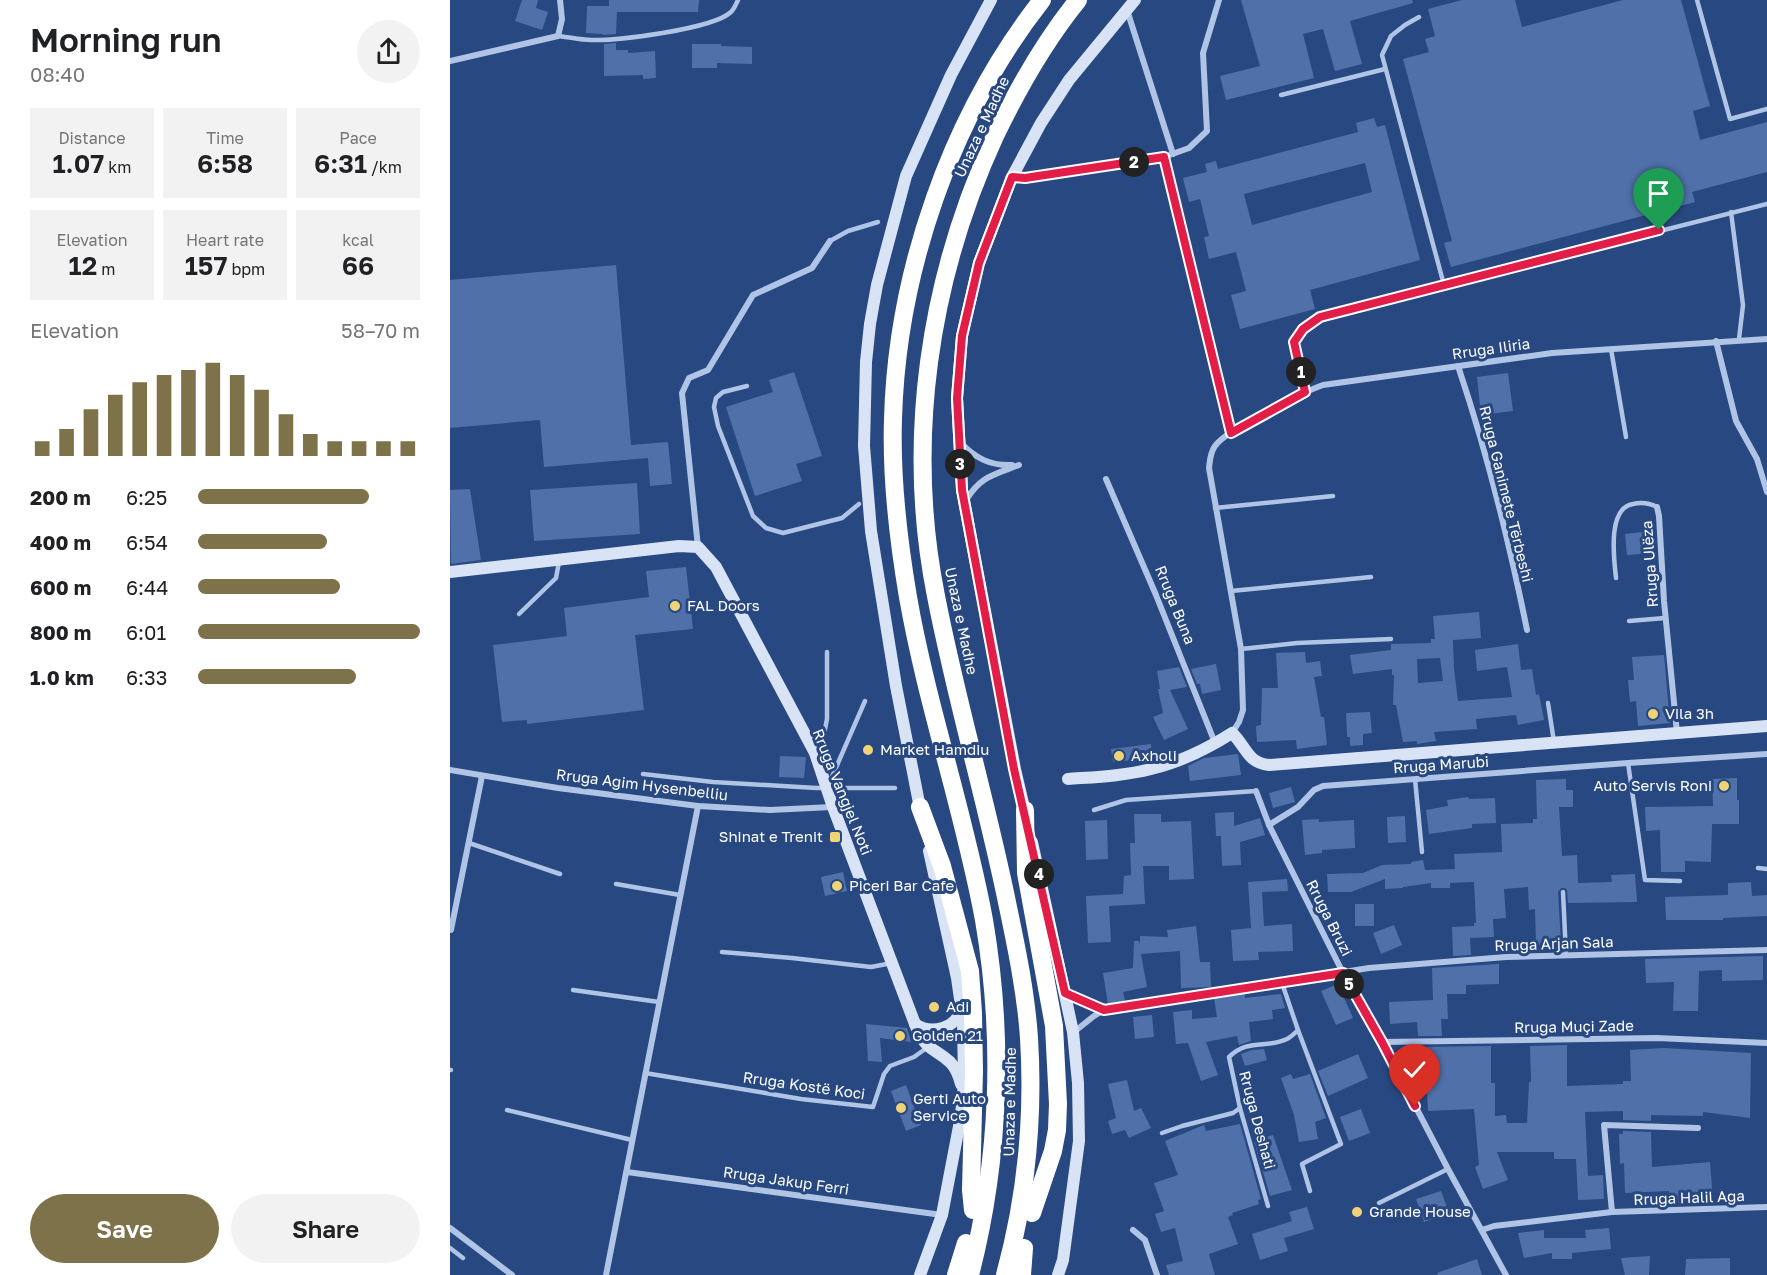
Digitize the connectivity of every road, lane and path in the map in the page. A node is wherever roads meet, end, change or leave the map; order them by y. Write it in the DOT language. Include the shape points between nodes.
graph roads {
  1 [pos="560,0"];
  2 [pos="738,0"];
  3 [pos="991,0"];
  4 [pos="1042,0"];
  5 [pos="1078,0"];
  6 [pos="1219,0"];
  7 [pos="1697,0"];
  8 [pos="1131,5"];
  9 [pos="1419,17"];
  10 [pos="558,36"];
  11 [pos="450,61"];
  12 [pos="1385,69"];
  13 [pos="1281,95"];
  14 [pos="1767,109"];
  15 [pos="1173,154"];
  16 [pos="1164,157"];
  17 [pos="1012,177"];
  18 [pos="1767,204"];
  19 [pos="1731,212"];
  20 [pos="878,222"];
  21 [pos="830,241"];
  22 [pos="1444,285"];
  23 [pos="1739,339"];
  24 [pos="1767,339"];
  25 [pos="1716,341"];
  26 [pos="1611,349"];
  27 [pos="1458,366"];
  28 [pos="747,386"];
  29 [pos="1305,392"];
  30 [pos="1231,433"];
  31 [pos="1626,437"];
  32 [pos="959,441"];
  33 [pos="1106,479"];
  34 [pos="1767,492"];
  35 [pos="1333,496"];
  36 [pos="964,503"];
  37 [pos="859,504"];
  38 [pos="1657,507"];
  39 [pos="1215,508"];
  40 [pos="698,548"];
  41 [pos="560,559"];
  42 [pos="450,572"];
  43 [pos="1371,577"];
  44 [pos="1616,578"];
  45 [pos="1231,591"];
  46 [pos="519,614"];
  47 [pos="1665,618"];
  48 [pos="1629,621"];
  49 [pos="1527,630"];
  50 [pos="1391,639"];
  51 [pos="1241,649"];
  52 [pos="827,652"];
  53 [pos="865,701"];
  54 [pos="1548,703"];
  55 [pos="1767,726"];
  56 [pos="1232,733"];
  57 [pos="1677,733"];
  58 [pos="1554,742"];
  59 [pos="1215,744"];
  60 [pos="814,753"];
  61 [pos="1767,754"];
  62 [pos="1628,763"];
  63 [pos="450,770"];
  64 [pos="643,774"];
  65 [pos="482,776"];
  66 [pos="1068,779"];
  67 [pos="1415,779"];
  68 [pos="895,788"];
  69 [pos="827,789"];
  70 [pos="1256,791"];
  71 [pos="698,806"];
  72 [pos="833,807"];
  73 [pos="920,807"];
  74 [pos="1025,810"];
  75 [pos="1094,810"];
  76 [pos="1269,825"];
  77 [pos="469,843"];
  78 [pos="1422,852"];
  79 [pos="1758,868"];
  80 [pos="1767,869"];
  81 [pos="560,874"];
  82 [pos="1680,881"];
  83 [pos="616,884"];
  84 [pos="1563,892"];
  85 [pos="680,895"];
  86 [pos="451,930"];
  87 [pos="1767,950"];
  88 [pos="722,952"];
  89 [pos="1566,955"];
  90 [pos="892,963"];
  91 [pos="1343,973"];
  92 [pos="1282,983"];
  93 [pos="573,990"];
  94 [pos="1065,993"];
  95 [pos="659,1002"];
  96 [pos="1025,1002"];
  97 [pos="961,1007"];
  98 [pos="1104,1010"];
  99 [pos="917,1028"];
  100 [pos="1298,1030"];
  101 [pos="1073,1032"];
  102 [pos="1382,1042"];
  103 [pos="996,1043"];
  104 [pos="1767,1043"];
  105 [pos="928,1047"];
  106 [pos="645,1073"];
  107 [pos="963,1091"];
  108 [pos="1240,1108"];
  109 [pos="507,1110"];
  110 [pos="1698,1128"];
  111 [pos="1162,1133"];
  112 [pos="633,1140"];
  113 [pos="1448,1169"];
  114 [pos="627,1172"];
  115 [pos="1311,1191"];
  116 [pos="1379,1203"];
  117 [pos="1268,1206"];
  118 [pos="1767,1208"];
  119 [pos="973,1210"];
  120 [pos="1611,1212"];
  121 [pos="1032,1213"];
  122 [pos="942,1215"];
  123 [pos="450,1228"];
  124 [pos="1133,1230"];
  125 [pos="1482,1230"];
  126 [pos="966,1241"];
  127 [pos="450,1248"];
  128 [pos="463,1257"];
  129 [pos="512,1275"];
  130 [pos="606,1275"];
  131 [pos="920,1275"];
  132 [pos="947,1275"];
  133 [pos="956,1275"];
  134 [pos="970,1275"];
  135 [pos="1005,1275"];
  136 [pos="1020,1275"];
  137 [pos="1058,1275"];
  138 [pos="1157,1275"];
  139 [pos="1506,1275"];
  1 -- 10 [label="street" via="562,19"];
  2 -- 10 [label="lane" via="730,12 716,20 687,28 621,39"];
  3 -- 73 [label="main road" via="951,75 906,176 877,285 866,362 864,446 871,531"];
  4 -- 103 [label="highway, Unaza e Madhe" via="985,88 956,144 936,195 907,304 893,419 896,502 908,596 984,921"];
  5 -- 96 [label="highway, Unaza e Madhe" via="1016,94 979,171 940,296 922,430 923,499 935,593 998,857"];
  6 -- 15 [label="street" via="1203,53 1208,131 1189,148"];
  7 -- 14 [label="lane" via="1730,119"];
  8 -- 15 [label="street"];
  8 -- 17 [label="main road" via="1069,80"];
  9 -- 12 [label="lane" via="1391,36 1382,55"];
  10 -- 11 [label="street"];
  12 -- 13 [label="lane"];
  12 -- 22 [label="lane"];
  15 -- 16 [label="street"];
  16 -- 17 [label="street"];
  16 -- 30 [label="street"];
  17 -- 32 [label="main road" via="979,263 962,336 957,398"];
  18 -- 19 [label="lane"];
  19 -- 22 [label="lane"];
  19 -- 23 [label="lane" via="1743,305"];
  20 -- 21 [label="lane"];
  21 -- 40 [label="street" via="813,268 753,295 708,370 689,378 682,393"];
  22 -- 29 [label="lane" via="1320,317 1303,329 1294,342"];
  23 -- 24 [label="street, Rruga Iliria"];
  23 -- 25 [label="street, Rruga Iliria"];
  25 -- 26 [label="street, Rruga Iliria"];
  25 -- 34 [label="street" via="1736,422 1757,459"];
  26 -- 27 [label="street, Rruga Iliria"];
  26 -- 31 [label="lane"];
  27 -- 29 [label="street, Rruga Iliria" via="1323,385"];
  27 -- 49 [label="street, Rruga Ganimete Tërbeshi" via="1476,420"];
  28 -- 37 [label="lane" via="723,392 714,407 753,516 766,528 783,533 842,518"];
  29 -- 30 [label="street, Rruga Iliria"];
  30 -- 39 [label="street, Rruga Iliria" via="1216,444 1210,455"];
  32 -- 36 [label="main road"];
  32 -- 36 [label="street" via="990,463 1018,465 983,480"];
  33 -- 59 [label="street, Rruga Buna"];
  35 -- 39 [label="lane"];
  36 -- 74 [label="main road"];
  38 -- 44 [label="lane, Rruga Ulëza" via="1640,503 1621,511 1613,541"];
  38 -- 47 [label="street, Rruga Ulëza"];
  39 -- 45 [label="street, Rruga Iliria"];
  40 -- 41 [label="main road" via="679,546"];
  40 -- 60 [label="main road, Rruga Vangjel Noti" via="716,567"];
  41 -- 42 [label="main road"];
  41 -- 46 [label="lane" via="556,578"];
  43 -- 45 [label="lane"];
  45 -- 51 [label="street, Rruga Iliria"];
  47 -- 48 [label="lane, Rruga Ulëza"];
  47 -- 57 [label="street, Rruga Ulëza"];
  50 -- 51 [label="lane"];
  51 -- 56 [label="street, Rruga Iliria" via="1243,710"];
  52 -- 60 [label="lane" via="827,719 823,739"];
  53 -- 69 [label="lane"];
  54 -- 58 [label="lane"];
  55 -- 57 [label="main road"];
  56 -- 58 [label="main road" via="1254,761 1269,765"];
  56 -- 59 [label="main road"];
  57 -- 58 [label="main road"];
  59 -- 66 [label="main road" via="1150,769"];
  60 -- 69 [label="main road, Rruga Vangjel Noti"];
  61 -- 62 [label="street, Rruga Marubi"];
  62 -- 67 [label="street, Rruga Marubi"];
  62 -- 82 [label="lane" via="1645,880"];
  63 -- 65 [label="street, Rruga Agim Hysenbelliu"];
  64 -- 69 [label="lane"];
  65 -- 71 [label="street, Rruga Agim Hysenbelliu"];
  65 -- 77 [label="street"];
  67 -- 76 [label="street, Rruga Marubi" via="1318,787 1298,807"];
  67 -- 78 [label="lane"];
  68 -- 69 [label="lane"];
  69 -- 72 [label="main road, Rruga Vangjel Noti"];
  70 -- 75 [label="lane" via="1126,800"];
  70 -- 76 [label="street, Rruga Bruzi"];
  71 -- 72 [label="street, Rruga Agim Hysenbelliu" via="770,810"];
  71 -- 85 [label="street"];
  72 -- 90 [label="main road, Rruga Vangjel Noti"];
  73 -- 97 [label="main road"];
  73 -- 119 [label="highway" via="942,866 970,971"];
  74 -- 94 [label="main road"];
  74 -- 121 [label="highway" via="1026,873 1054,1026 1058,1104 1053,1151"];
  76 -- 91 [label="street, Rruga Bruzi"];
  77 -- 81 [label="lane"];
  77 -- 86 [label="street"];
  79 -- 80 [label="lane"];
  83 -- 85 [label="lane"];
  84 -- 89 [label="lane"];
  85 -- 95 [label="street"];
  87 -- 89 [label="street, Rruga Arjan Sala"];
  88 -- 90 [label="lane" via="871,967"];
  89 -- 91 [label="street, Rruga Arjan Sala"];
  90 -- 99 [label="main road, Rruga Vangjel Noti"];
  91 -- 92 [label="street, Rruga Arjan Sala"];
  91 -- 102 [label="street, Rruga Bruzi"];
  92 -- 98 [label="street, Rruga Arjan Sala"];
  92 -- 100 [label="lane"];
  93 -- 95 [label="lane"];
  94 -- 98 [label="street"];
  94 -- 101 [label="main road"];
  95 -- 106 [label="street"];
  96 -- 121 [label="highway" via="1041,1074 1040,1145"];
  96 -- 135 [label="highway, Unaza e Madhe" via="1029,1142 1021,1208"];
  97 -- 99 [label="main road" via="954,1022 942,1028"];
  97 -- 107 [label="main road"];
  98 -- 101 [label="street"];
  99 -- 105 [label="main road"];
  100 -- 108 [label="lane, Rruga Deshati" via="1277,1042 1235,1051 1230,1058"];
  100 -- 115 [label="lane" via="1341,1144 1302,1164"];
  101 -- 137 [label="main road" via="1079,1141"];
  102 -- 104 [label="street, Rruga Muçi Zade" via="1657,1038"];
  102 -- 113 [label="street, Rruga Bruzi"];
  103 -- 119 [label="highway" via="986,1092"];
  103 -- 134 [label="highway, Unaza e Madhe" via="991,1163"];
  105 -- 106 [label="lane, Rruga Kostë Koci" via="891,1066 884,1074 873,1107"];
  105 -- 107 [label="main road" via="954,1066"];
  106 -- 112 [label="street"];
  107 -- 122 [label="main road"];
  108 -- 111 [label="lane"];
  108 -- 117 [label="lane, Rruga Deshati"];
  109 -- 112 [label="lane"];
  110 -- 120 [label="street, Rruga Halil Aga" via="1604,1125"];
  112 -- 114 [label="street"];
  113 -- 116 [label="lane"];
  113 -- 125 [label="street, Rruga Bruzi"];
  114 -- 122 [label="street, Rruga Jakup Ferri"];
  114 -- 130 [label="street"];
  118 -- 120 [label="street, Rruga Halil Aga"];
  119 -- 126 [label="highway"];
  120 -- 125 [label="street, Rruga Halil Aga"];
  121 -- 136 [label="highway"];
  122 -- 131 [label="main road"];
  123 -- 129 [label="street"];
  124 -- 138 [label="street" via="1145,1240"];
  125 -- 139 [label="street, Rruga Bruzi"];
  126 -- 132 [label="highway"];
  126 -- 133 [label="highway"];
  127 -- 128 [label="lane"];
}
